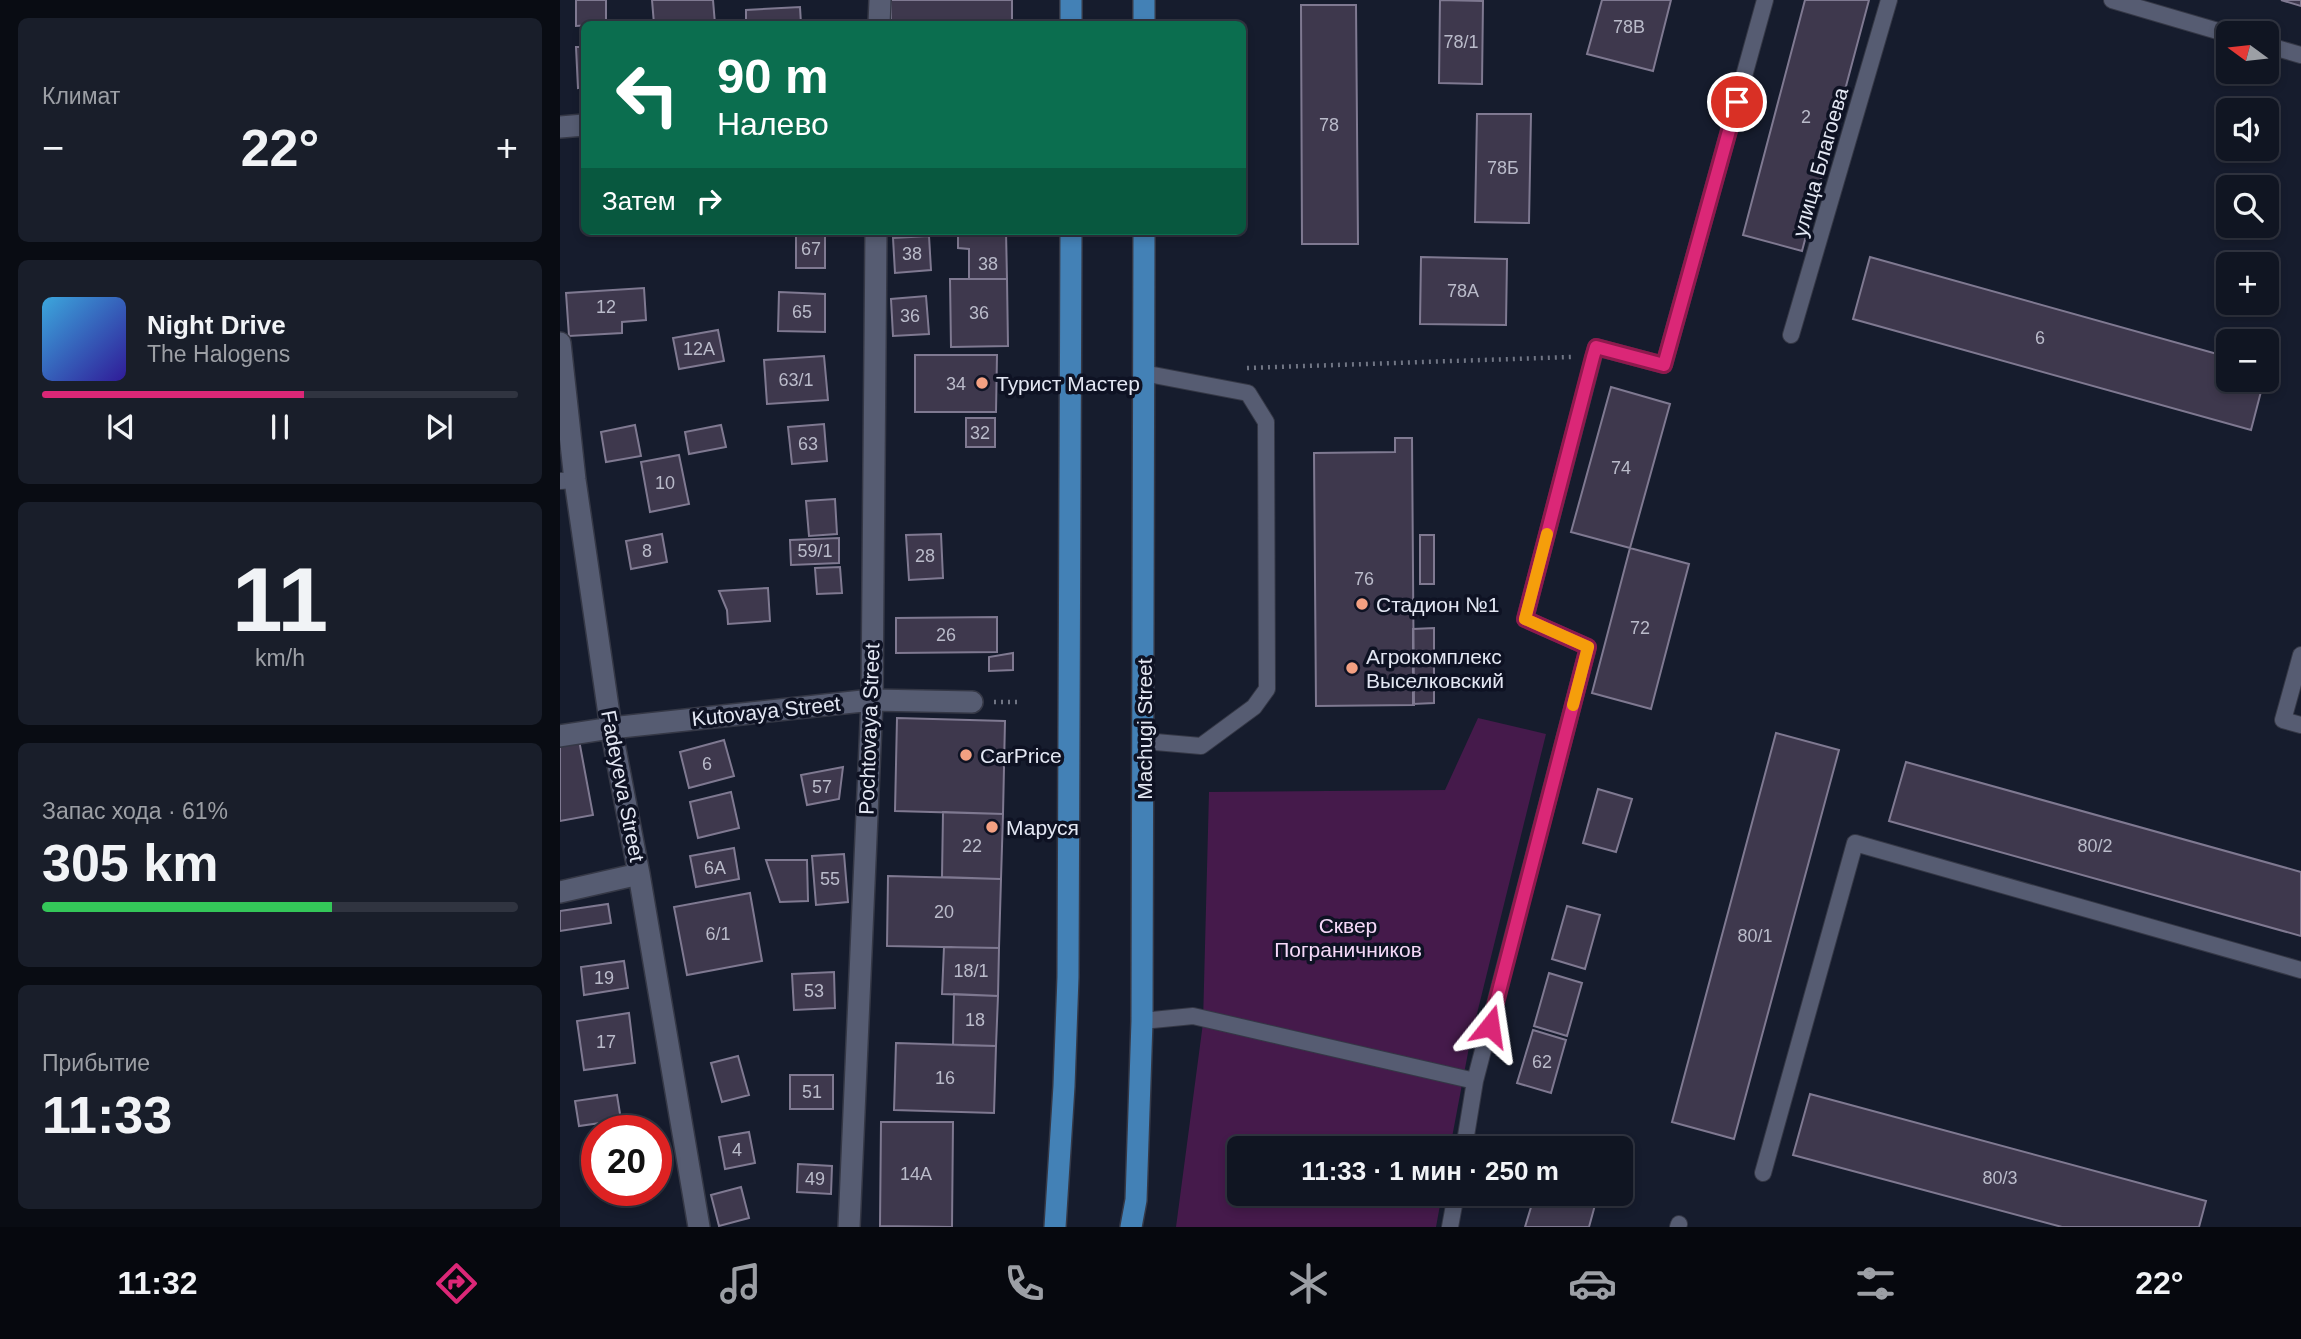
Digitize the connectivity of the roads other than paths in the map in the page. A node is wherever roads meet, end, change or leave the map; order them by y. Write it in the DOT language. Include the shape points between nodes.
graph roads {
  1 [pos="880,0"];
  2 [pos="1071,0"];
  3 [pos="1144,0"];
  4 [pos="1765,0"];
  5 [pos="1889,0"];
  6 [pos="2112,0"];
  7 [pos="879,21"];
  8 [pos="1070,21"];
  9 [pos="1144,21"];
  10 [pos="2216,30"];
  11 [pos="2279,49"];
  12 [pos="2301,55"];
  13 [pos="581,125"];
  14 [pos="560,127"];
  15 [pos="876,235"];
  16 [pos="1070,235"];
  17 [pos="1144,235"];
  18 [pos="1791,335"];
  19 [pos="560,343"];
  20 [pos="1143,373"];
  21 [pos="567,481"];
  22 [pos="2301,655"];
  23 [pos="872,699"];
  24 [pos="972,702"];
  25 [pos="2301,725"];
  26 [pos="611,728"];
  27 [pos="560,736"];
  28 [pos="1144,741"];
  29 [pos="639,874"];
  30 [pos="560,892"];
  31 [pos="2301,971"];
  32 [pos="1142,1021"];
  33 [pos="1475,1081"];
  34 [pos="1466,1136"];
  35 [pos="1763,1173"];
  36 [pos="1454,1206"];
  37 [pos="699,1227"];
  38 [pos="849,1227"];
  39 [pos="1055,1227"];
  40 [pos="1131,1227"];
  41 [pos="1450,1227"];
  1 -- 7 [label="street"];
  2 -- 8 [label="main road"];
  3 -- 9 [label="main road"];
  4 -- 33 [label="lane" via="1664,365 1596,347 1593,357 1525,619 1588,647"];
  5 -- 18 [label="lane, улица Благоева"];
  6 -- 10 [label="lane"];
  11 -- 12 [label="lane"];
  13 -- 14 [label="street"];
  15 -- 23 [label="street, Pochtovaya Street"];
  16 -- 39 [label="main road" via="1068,977"];
  17 -- 20 [label="main road, Machugi Street"];
  19 -- 21 [label="street, Fadeyeva Street"];
  20 -- 28 [label="main road, Machugi Street"];
  20 -- 28 [label="lane" via="1248,393 1266,422 1267,689 1254,706 1201,746"];
  21 -- 26 [label="street, Fadeyeva Street"];
  22 -- 25 [label="lane" via="2283,720"];
  23 -- 24 [label="street, Kutovaya Street"];
  23 -- 26 [label="street, Kutovaya Street"];
  23 -- 38 [label="street, Pochtovaya Street"];
  26 -- 27 [label="street, Kutovaya Street"];
  26 -- 29 [label="street, Fadeyeva Street"];
  28 -- 32 [label="main road, Machugi Street"];
  29 -- 30 [label="street"];
  29 -- 37 [label="street, Fadeyeva Street"];
  31 -- 35 [label="lane" via="1855,843"];
  32 -- 33 [label="lane" via="1193,1016"];
  32 -- 40 [label="main road, Machugi Street" via="1136,1200"];
  33 -- 34 [label="lane"];
  36 -- 41 [label="lane"];
}
